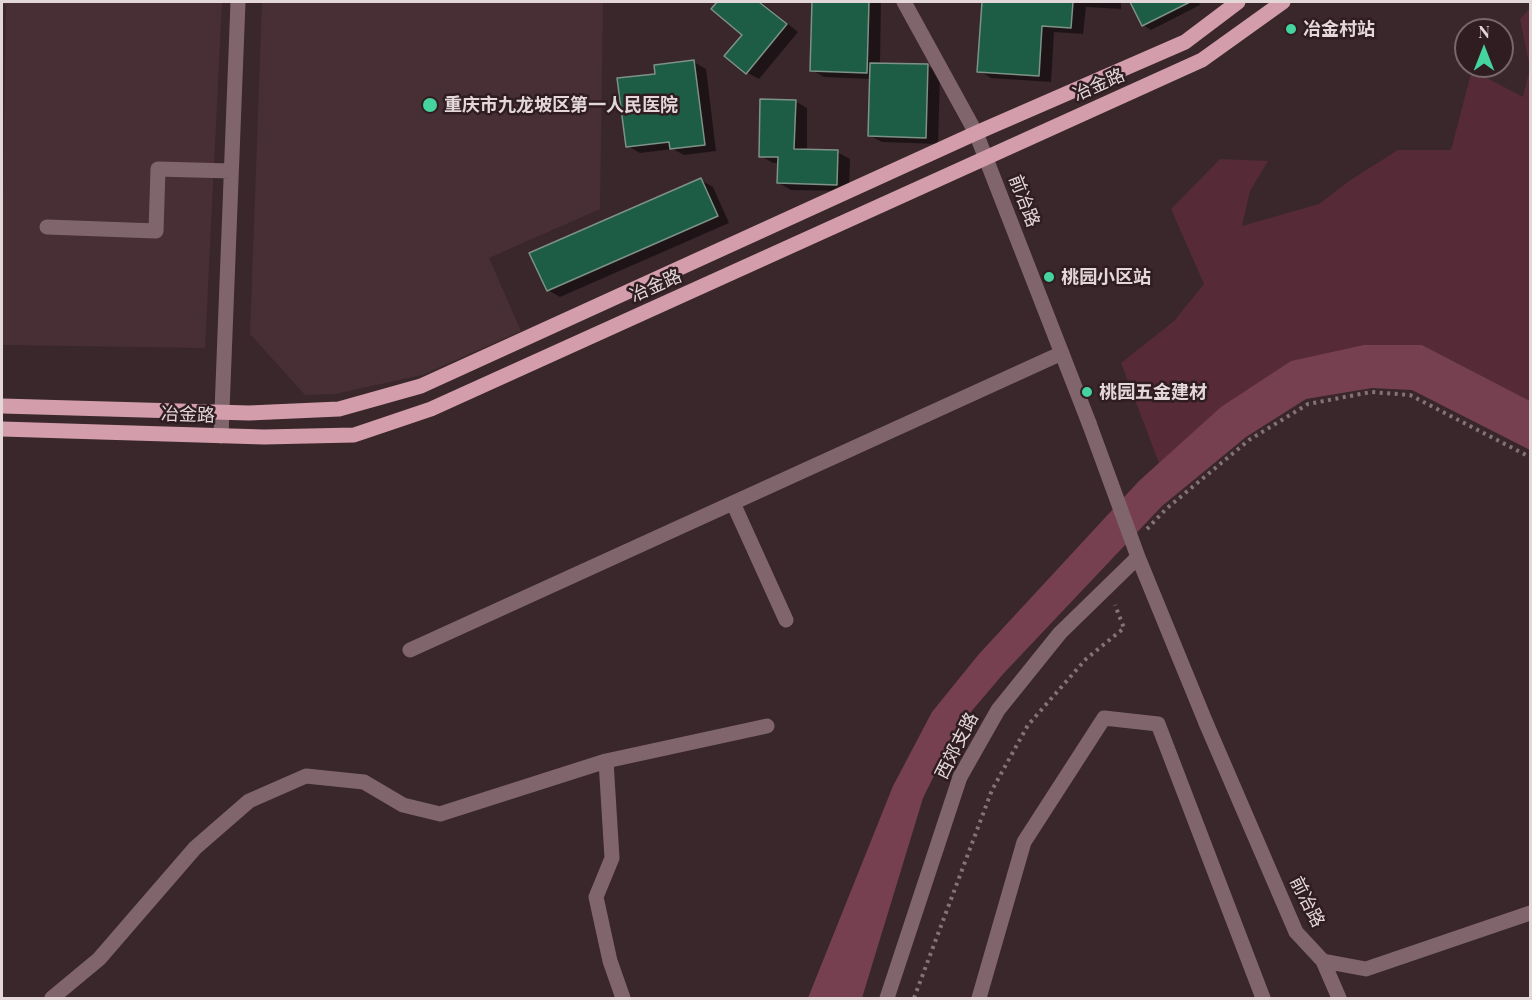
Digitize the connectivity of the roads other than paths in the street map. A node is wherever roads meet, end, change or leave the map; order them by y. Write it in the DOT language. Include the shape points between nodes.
graph roads {
  1 [pos="238,2"];
  2 [pos="904,2"];
  3 [pos="1238,2"];
  4 [pos="1282,2"];
  5 [pos="976,133"];
  6 [pos="986,157"];
  7 [pos="231,171"];
  8 [pos="47,227"];
  9 [pos="1062,353"];
  10 [pos="2,406"];
  11 [pos="221,412"];
  12 [pos="2,429"];
  13 [pos="221,436"];
  14 [pos="733,503"];
  15 [pos="1138,557"];
  16 [pos="786,620"];
  17 [pos="410,650"];
  18 [pos="767,726"];
  19 [pos="606,761"];
  20 [pos="1530,913"];
  21 [pos="1323,961"];
  22 [pos="52,999"];
  23 [pos="623,999"];
  24 [pos="887,999"];
  25 [pos="979,999"];
  26 [pos="1263,999"];
  27 [pos="1339,999"];
  1 -- 7 [label="street"];
  2 -- 5 [label="street, 前冶路"];
  3 -- 5 [label="main road, 冶金路" via="1185,42"];
  4 -- 6 [label="main road, 冶金路" via="1202,60"];
  5 -- 6 [label="street, 前冶路"];
  5 -- 11 [label="main road, 冶金路" via="421,386 339,409"];
  6 -- 9 [label="street, 前冶路"];
  6 -- 13 [label="main road, 冶金路" via="431,409 354,435"];
  7 -- 8 [label="street" via="158,169 156,231"];
  7 -- 11 [label="street"];
  9 -- 14 [label="street"];
  9 -- 15 [label="street, 前冶路, bridge"];
  10 -- 11 [label="main road, 冶金路"];
  11 -- 13 [label="street"];
  12 -- 13 [label="main road, 冶金路"];
  14 -- 16 [label="street"];
  14 -- 17 [label="street"];
  15 -- 21 [label="street, 前冶路, bridge" via="1296,932"];
  15 -- 24 [label="street, 西郊支路, bridge" via="1060,633 998,710 960,777"];
  18 -- 19 [label="street"];
  19 -- 22 [label="street" via="440,814 403,805 364,782 306,776 249,801 195,848 99,959"];
  19 -- 23 [label="street" via="612,858 596,897"];
  20 -- 21 [label="street" via="1366,969"];
  21 -- 27 [label="street"];
  25 -- 26 [label="street" via="1024,842 1104,718 1158,724"];
}
